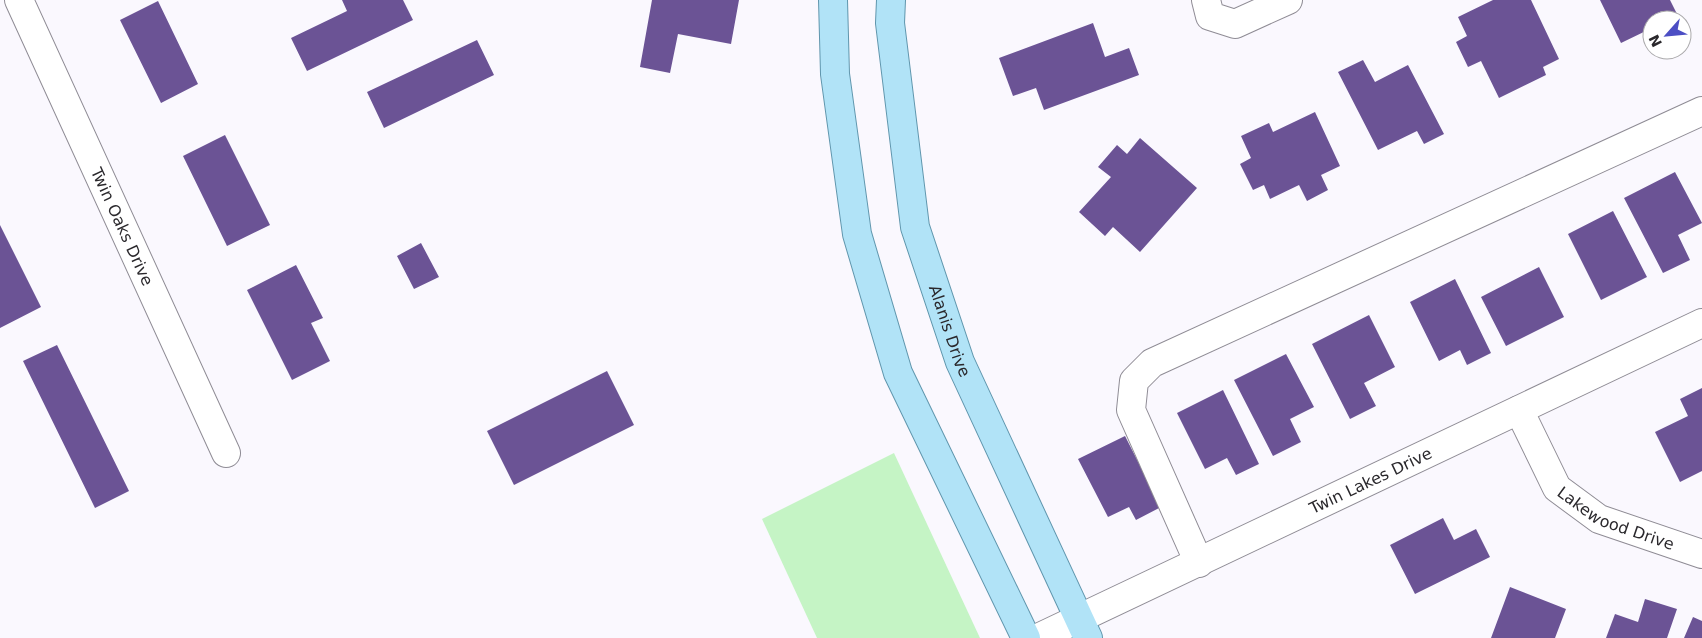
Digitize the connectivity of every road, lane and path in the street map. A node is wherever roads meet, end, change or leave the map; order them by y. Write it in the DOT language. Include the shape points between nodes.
graph roads {
  1 [pos="18,0"];
  2 [pos="833,0"];
  3 [pos="891,0"];
  4 [pos="1288,0"];
  5 [pos="1208,8"];
  6 [pos="1702,111"];
  7 [pos="1702,323"];
  8 [pos="1519,410"];
  9 [pos="226,453"];
  10 [pos="1702,554"];
  11 [pos="1200,562"];
  12 [pos="1084,628"];
  13 [pos="1026,638"];
  14 [pos="1038,638"];
  1 -- 9 [label="street, Twin Oaks Drive"];
  2 -- 13 [label="main road" via="835,74 857,234 898,373"];
  3 -- 12 [label="main road, Alanis Drive" via="890,23 915,226 960,362"];
  4 -- 5 [label="street" via="1235,24"];
  6 -- 11 [label="street" via="1152,363 1134,381 1131,410"];
  7 -- 8 [label="street, Twin Lakes Drive"];
  8 -- 10 [label="street, Lakewood Drive" via="1557,488 1598,519"];
  8 -- 11 [label="street, Twin Lakes Drive"];
  11 -- 12 [label="street, Twin Lakes Drive"];
  12 -- 14 [label="street, Twin Lakes Drive"];
}
